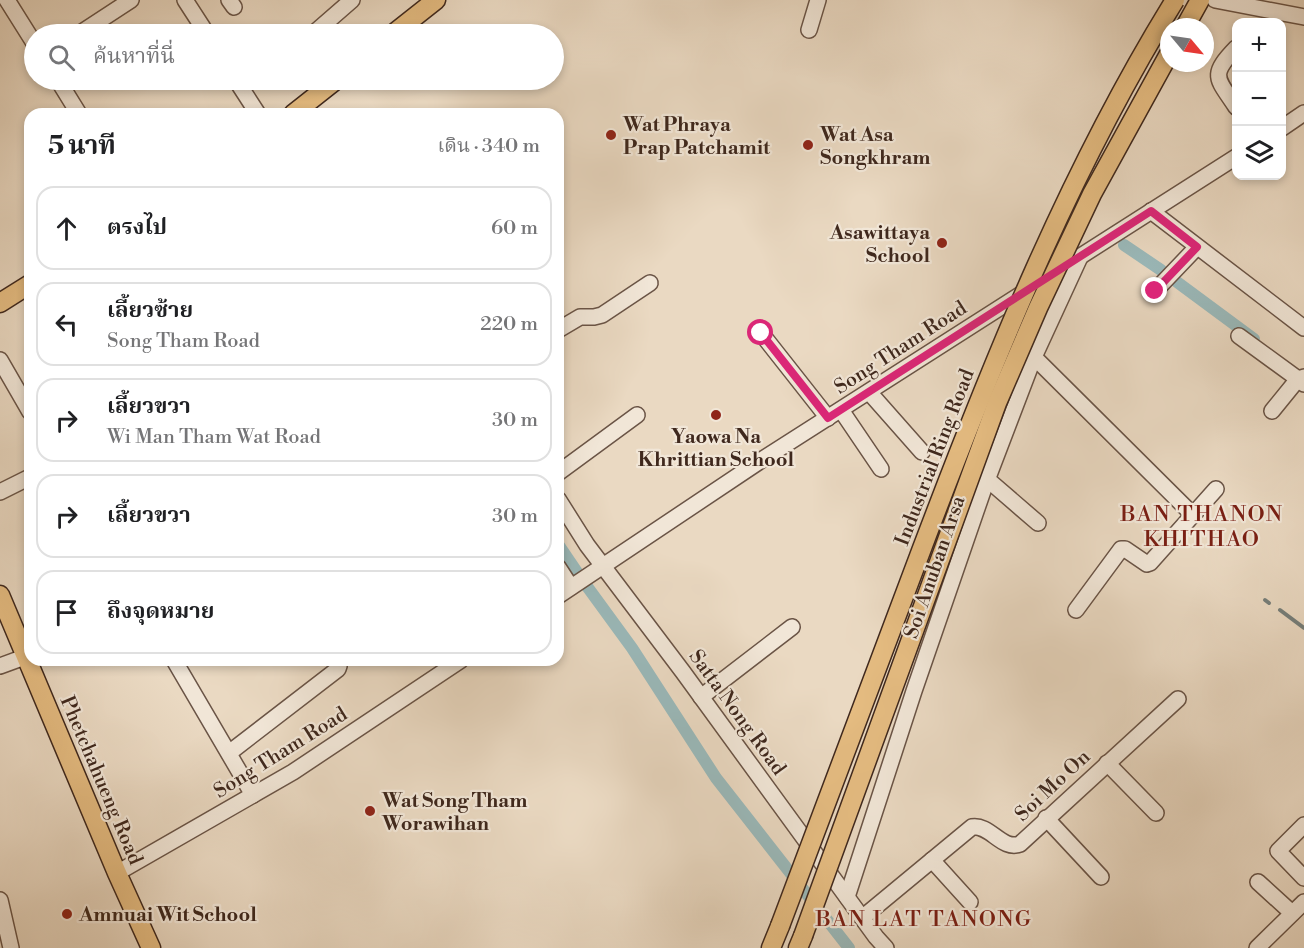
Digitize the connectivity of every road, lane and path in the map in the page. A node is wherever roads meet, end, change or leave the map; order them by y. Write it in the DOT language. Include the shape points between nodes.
graph roads {
  1 [pos="7,0"];
  2 [pos="131,0"];
  3 [pos="185,0"];
  4 [pos="352,0"];
  5 [pos="436,0"];
  6 [pos="818,0"];
  7 [pos="1175,0"];
  8 [pos="1200,0"];
  9 [pos="1215,0"];
  10 [pos="1276,12"];
  11 [pos="1304,17"];
  12 [pos="1190,18"];
  13 [pos="1269,18"];
  14 [pos="94,24"];
  15 [pos="201,24"];
  16 [pos="324,24"];
  17 [pos="406,24"];
  18 [pos="24,27"];
  19 [pos="809,30"];
  20 [pos="1232,52"];
  21 [pos="1160,70"];
  22 [pos="64,90"];
  23 [pos="242,90"];
  24 [pos="325,90"];
  25 [pos="1232,101"];
  26 [pos="75,108"];
  27 [pos="254,108"];
  28 [pos="304,108"];
  29 [pos="1304,113"];
  30 [pos="1284,126"];
  31 [pos="1232,160"];
  32 [pos="1151,211"];
  33 [pos="1197,247"];
  34 [pos="1080,257"];
  35 [pos="650,283"];
  36 [pos="24,288"];
  37 [pos="1155,291"];
  38 [pos="0,303"];
  39 [pos="564,326"];
  40 [pos="1304,328"];
  41 [pos="761,333"];
  42 [pos="1239,336"];
  43 [pos="1034,357"];
  44 [pos="0,360"];
  45 [pos="1302,380"];
  46 [pos="869,392"];
  47 [pos="24,402"];
  48 [pos="1272,411"];
  49 [pos="834,414"];
  50 [pos="637,416"];
  51 [pos="922,452"];
  52 [pos="564,469"];
  53 [pos="881,469"];
  54 [pos="987,479"];
  55 [pos="24,480"];
  56 [pos="1216,489"];
  57 [pos="0,492"];
  58 [pos="564,508"];
  59 [pos="1192,514"];
  60 [pos="1038,523"];
  61 [pos="603,566"];
  62 [pos="564,576"];
  63 [pos="572,587"];
  64 [pos="564,592"];
  65 [pos="0,595"];
  66 [pos="1076,610"];
  67 [pos="792,627"];
  68 [pos="24,647"];
  69 [pos="24,657"];
  70 [pos="0,666"];
  71 [pos="32,666"];
  72 [pos="178,666"];
  73 [pos="339,666"];
  74 [pos="452,666"];
  75 [pos="701,697"];
  76 [pos="1178,699"];
  77 [pos="229,753"];
  78 [pos="1107,763"];
  79 [pos="253,795"];
  80 [pos="1156,813"];
  81 [pos="1046,818"];
  82 [pos="1304,825"];
  83 [pos="932,860"];
  84 [pos="117,873"];
  85 [pos="1101,877"];
  86 [pos="1304,878"];
  87 [pos="1258,882"];
  88 [pos="847,897"];
  89 [pos="0,900"];
  90 [pos="970,902"];
  91 [pos="1304,902"];
  92 [pos="1292,913"];
  93 [pos="862,918"];
  94 [pos="800,944"];
  95 [pos="11,948"];
  96 [pos="151,948"];
  97 [pos="772,948"];
  98 [pos="886,948"];
  99 [pos="1257,948"];
  1 -- 18 [label="street"];
  2 -- 14 [label="street"];
  3 -- 15 [label="street"];
  4 -- 16 [label="street"];
  5 -- 17 [label="main road"];
  6 -- 19 [label="street"];
  7 -- 97 [label="main road, Industrial Ring Road, bridge" via="1085,165 1005,337"];
  8 -- 12 [label="main road"];
  9 -- 10 [label="street"];
  10 -- 11 [label="street"];
  10 -- 13 [label="street"];
  20 -- 25 [label="street" via="1217,73"];
  21 -- 94 [label="main road, Industrial Ring Road, bridge" via="1092,194 997,403"];
  22 -- 26 [label="street"];
  23 -- 27 [label="street"];
  24 -- 28 [label="main road"];
  29 -- 30 [label="street"];
  31 -- 32 [label="street, Song Tham Road"];
  32 -- 33 [label="street"];
  32 -- 34 [label="street, Song Tham Road"];
  33 -- 37 [label="street"];
  33 -- 40 [label="street"];
  34 -- 43 [label="street, Soi Anuban Arsa"];
  34 -- 46 [label="street, Song Tham Road"];
  35 -- 39 [label="street" via="602,315 580,316"];
  36 -- 38 [label="main road"];
  41 -- 49 [label="street"];
  42 -- 45 [label="street"];
  43 -- 54 [label="street, Soi Anuban Arsa"];
  43 -- 59 [label="street"];
  44 -- 47 [label="street"];
  45 -- 48 [label="street"];
  46 -- 49 [label="street, Song Tham Road"];
  46 -- 51 [label="street"];
  49 -- 53 [label="street"];
  49 -- 61 [label="street, Song Tham Road"];
  50 -- 52 [label="street"];
  54 -- 60 [label="street"];
  54 -- 88 [label="street, Soi Anuban Arsa"];
  55 -- 57 [label="street"];
  56 -- 59 [label="street"];
  58 -- 61 [label="street, Satta Nong Road"];
  59 -- 66 [label="street" via="1148,564 1121,549"];
  61 -- 63 [label="street, Song Tham Road"];
  61 -- 75 [label="street, Satta Nong Road"];
  62 -- 63 [label="street"];
  63 -- 64 [label="street, Song Tham Road"];
  65 -- 68 [label="main road, Phetchahueng Road"];
  67 -- 75 [label="street"];
  69 -- 70 [label="street"];
  71 -- 84 [label="main road, Phetchahueng Road"];
  72 -- 77 [label="street"];
  73 -- 77 [label="street"];
  74 -- 79 [label="street, Song Tham Road"];
  75 -- 88 [label="street, Satta Nong Road"];
  76 -- 78 [label="street, Soi Mo On"];
  77 -- 79 [label="street"];
  78 -- 80 [label="street"];
  78 -- 81 [label="street, Soi Mo On"];
  79 -- 84 [label="street, Song Tham Road"];
  81 -- 83 [label="street, Soi Mo On" via="1014,846 982,827 972,827"];
  81 -- 85 [label="street"];
  82 -- 86 [label="street" via="1278,851"];
  83 -- 90 [label="street"];
  83 -- 93 [label="street, Soi Mo On"];
  84 -- 96 [label="main road, Phetchahueng Road"];
  87 -- 92 [label="street"];
  88 -- 93 [label="street, Satta Nong Road"];
  89 -- 95 [label="street"];
  91 -- 92 [label="street"];
  92 -- 99 [label="street"];
  93 -- 98 [label="street, Satta Nong Road"];
}
